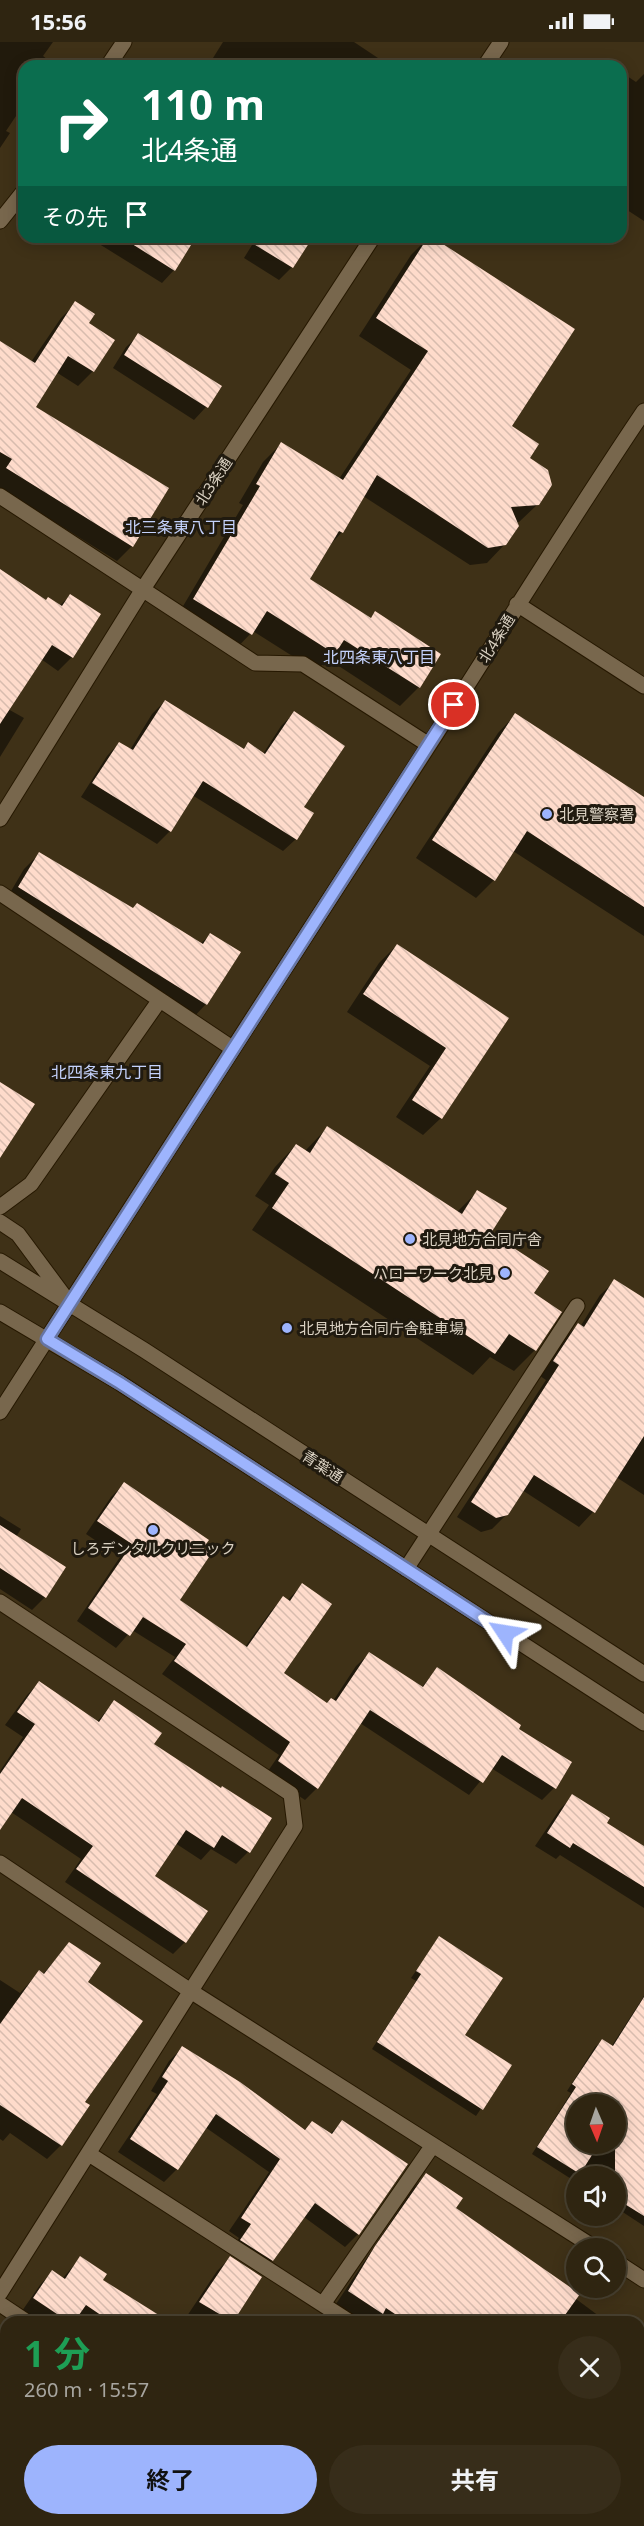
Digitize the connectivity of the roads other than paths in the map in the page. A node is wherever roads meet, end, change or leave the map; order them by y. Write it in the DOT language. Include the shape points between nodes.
graph roads {
  1 [pos="124,42"];
  2 [pos="501,42"];
  3 [pos="112,60"];
  4 [pos="489,60"];
  5 [pos="18,198"];
  6 [pos="0,221"];
  7 [pos="369,243"];
  8 [pos="644,411"];
  9 [pos="0,496"];
  10 [pos="143,589"];
  11 [pos="517,604"];
  12 [pos="644,686"];
  13 [pos="429,745"];
  14 [pos="0,819"];
  15 [pos="0,893"];
  16 [pos="159,1001"];
  17 [pos="232,1047"];
  18 [pos="0,1206"];
  19 [pos="0,1222"];
  20 [pos="0,1261"];
  21 [pos="70,1304"];
  22 [pos="577,1306"];
  23 [pos="0,1312"];
  24 [pos="47,1339"];
  25 [pos="0,1412"];
  26 [pos="429,1534"];
  27 [pos="406,1569"];
  28 [pos="0,1602"];
  29 [pos="644,1674"];
  30 [pos="644,1723"];
  31 [pos="0,1863"];
  32 [pos="192,1992"];
  33 [pos="433,2145"];
  34 [pos="89,2154"];
  35 [pos="579,2238"];
  36 [pos="626,2268"];
  37 [pos="644,2280"];
  38 [pos="0,2293"];
  39 [pos="0,2304"];
  40 [pos="323,2304"];
  41 [pos="18,2316"];
  42 [pos="341,2316"];
  1 -- 3 [label="street"];
  2 -- 4 [label="street"];
  5 -- 6 [label="street"];
  7 -- 10 [label="street, 北3条通"];
  8 -- 11 [label="street, 北4条通"];
  9 -- 10 [label="street"];
  10 -- 13 [label="street" via="255,663 303,664"];
  10 -- 14 [label="street, 北3条通"];
  11 -- 12 [label="street"];
  11 -- 13 [label="street, 北4条通"];
  13 -- 17 [label="street, 北4条通"];
  15 -- 16 [label="street"];
  16 -- 17 [label="street"];
  16 -- 18 [label="street" via="31,1184"];
  17 -- 21 [label="street, 北4条通"];
  19 -- 21 [label="street" via="18,1234"];
  20 -- 21 [label="street, 青葉通"];
  21 -- 24 [label="street, 北4条通"];
  21 -- 26 [label="street, 青葉通"];
  22 -- 26 [label="street"];
  23 -- 24 [label="street"];
  24 -- 25 [label="street, 北4条通"];
  24 -- 27 [label="street"];
  26 -- 27 [label="street"];
  26 -- 29 [label="street, 青葉通"];
  27 -- 30 [label="street"];
  28 -- 32 [label="street" via="291,1794 295,1826"];
  31 -- 32 [label="street"];
  32 -- 33 [label="street"];
  32 -- 34 [label="street"];
  33 -- 35 [label="street"];
  33 -- 40 [label="street"];
  34 -- 38 [label="street"];
  34 -- 40 [label="street"];
  36 -- 37 [label="street"];
  39 -- 41 [label="street"];
  40 -- 42 [label="street"];
}
